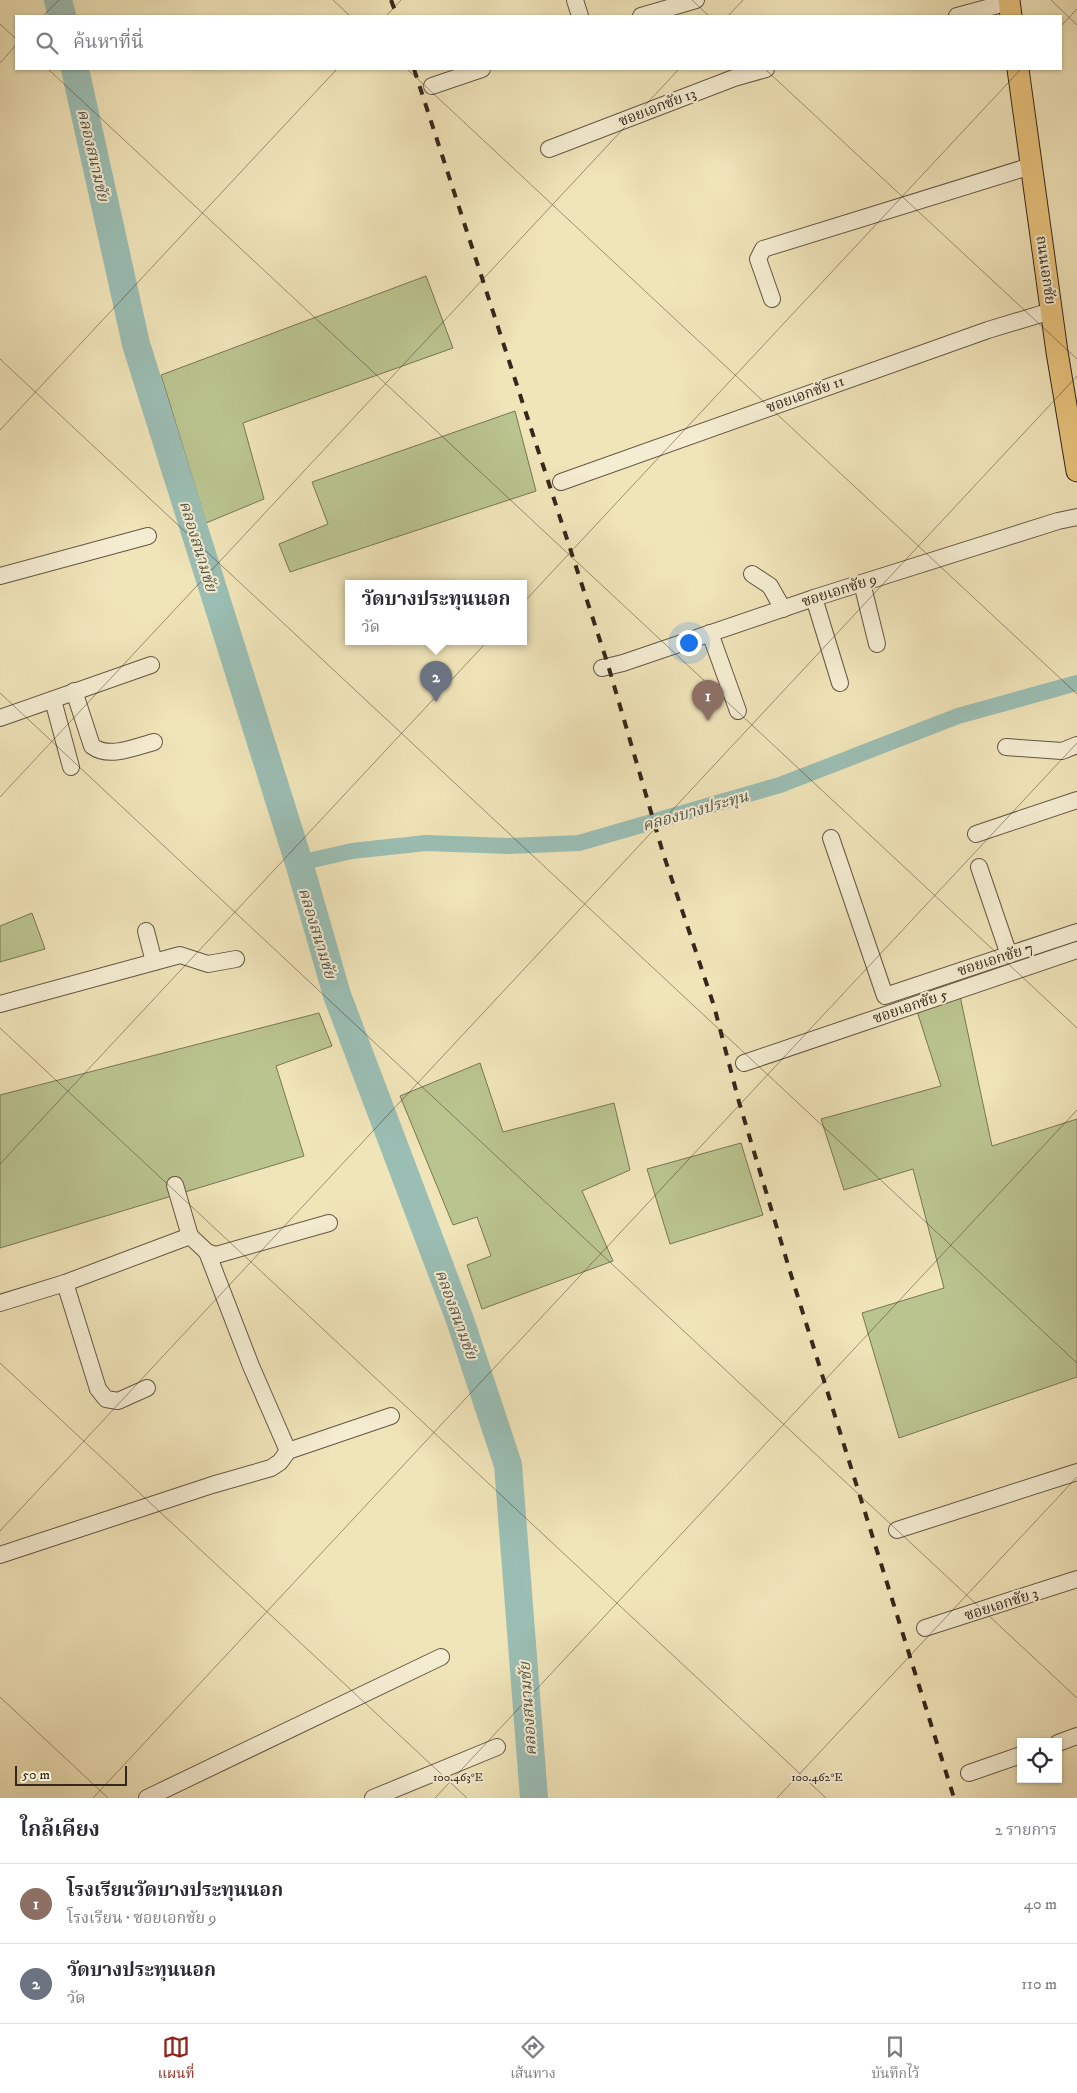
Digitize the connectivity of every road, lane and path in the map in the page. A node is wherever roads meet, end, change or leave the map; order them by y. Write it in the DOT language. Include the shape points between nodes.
graph roads {
  1 [pos="575,0"];
  2 [pos="696,0"];
  3 [pos="1009,6"];
  4 [pos="642,10"];
  5 [pos="580,15"];
  6 [pos="962,15"];
  7 [pos="479,70"];
  8 [pos="762,70"];
  9 [pos="1018,70"];
  10 [pos="432,86"];
  11 [pos="549,149"];
  12 [pos="1031,166"];
  13 [pos="772,300"];
  14 [pos="1051,311"];
  15 [pos="1070,390"];
  16 [pos="1077,471"];
  17 [pos="560,482"];
  18 [pos="1077,517"];
  19 [pos="148,536"];
  20 [pos="752,574"];
  21 [pos="0,576"];
  22 [pos="862,583"];
  23 [pos="814,598"];
  24 [pos="783,609"];
  25 [pos="710,633"];
  26 [pos="877,644"];
  27 [pos="151,665"];
  28 [pos="602,668"];
  29 [pos="840,683"];
  30 [pos="74,691"];
  31 [pos="53,700"];
  32 [pos="738,711"];
  33 [pos="0,718"];
  34 [pos="154,742"];
  35 [pos="1077,745"];
  36 [pos="1006,747"];
  37 [pos="71,767"];
  38 [pos="1077,800"];
  39 [pos="976,834"];
  40 [pos="831,838"];
  41 [pos="979,867"];
  42 [pos="146,931"];
  43 [pos="1077,932"];
  44 [pos="1077,950"];
  45 [pos="1009,955"];
  46 [pos="236,959"];
  47 [pos="154,962"];
  48 [pos="0,1004"];
  49 [pos="744,1063"];
  50 [pos="175,1185"];
  51 [pos="329,1223"];
  52 [pos="190,1236"];
  53 [pos="207,1252"];
  54 [pos="65,1283"];
  55 [pos="0,1303"];
  56 [pos="147,1388"];
  57 [pos="391,1416"];
  58 [pos="288,1451"];
  59 [pos="1077,1472"];
  60 [pos="897,1530"];
  61 [pos="0,1555"];
  62 [pos="1077,1579"];
  63 [pos="925,1628"];
  64 [pos="441,1657"];
  65 [pos="1077,1736"];
  66 [pos="1062,1742"];
  67 [pos="497,1748"];
  68 [pos="1017,1756"];
  69 [pos="969,1772"];
  70 [pos="147,1798"];
  71 [pos="372,1798"];
  1 -- 5 [label="street"];
  2 -- 4 [label="street"];
  3 -- 6 [label="street"];
  7 -- 10 [label="street"];
  8 -- 11 [label="street, ซอยเอกชัย 13"];
  9 -- 12 [label="main road, ถนนเอกชัย"];
  12 -- 13 [label="street" via="763,249 758,259"];
  12 -- 14 [label="main road, ถนนเอกชัย"];
  14 -- 15 [label="main road, ถนนเอกชัย"];
  14 -- 17 [label="street, ซอยเอกชัย 11" via="988,330"];
  15 -- 16 [label="main road, ถนนเอกชัย"];
  18 -- 22 [label="street, ซอยเอกชัย 9"];
  19 -- 21 [label="street"];
  20 -- 24 [label="street" via="770,586"];
  22 -- 23 [label="street, ซอยเอกชัย 9"];
  22 -- 26 [label="street"];
  23 -- 24 [label="street, ซอยเอกชัย 9"];
  23 -- 29 [label="street"];
  24 -- 25 [label="street, ซอยเอกชัย 9"];
  25 -- 28 [label="street, ซอยเอกชัย 9"];
  25 -- 32 [label="street"];
  27 -- 30 [label="street"];
  30 -- 31 [label="street"];
  30 -- 34 [label="street" via="92,746 100,752"];
  31 -- 33 [label="street"];
  31 -- 37 [label="street"];
  35 -- 36 [label="street" via="1062,751"];
  38 -- 39 [label="street"];
  40 -- 45 [label="street, ซอยเอกชัย 7" via="885,996"];
  41 -- 45 [label="street"];
  42 -- 47 [label="street"];
  43 -- 45 [label="street, ซอยเอกชัย 7"];
  44 -- 49 [label="street, ซอยเอกชัย 5"];
  46 -- 47 [label="street" via="208,964 180,955"];
  47 -- 48 [label="street"];
  50 -- 52 [label="street"];
  51 -- 53 [label="street" via="216,1255"];
  52 -- 53 [label="street"];
  52 -- 54 [label="street"];
  53 -- 58 [label="street"];
  54 -- 55 [label="street"];
  54 -- 56 [label="street" via="98,1389 106,1399 118,1401"];
  57 -- 58 [label="street"];
  58 -- 61 [label="street" via="271,1468 212,1484"];
  59 -- 60 [label="street"];
  62 -- 63 [label="street, ซอยเอกชัย 3"];
  64 -- 70 [label="street"];
  65 -- 66 [label="street"];
  67 -- 71 [label="street"];
  68 -- 69 [label="street"];
}
